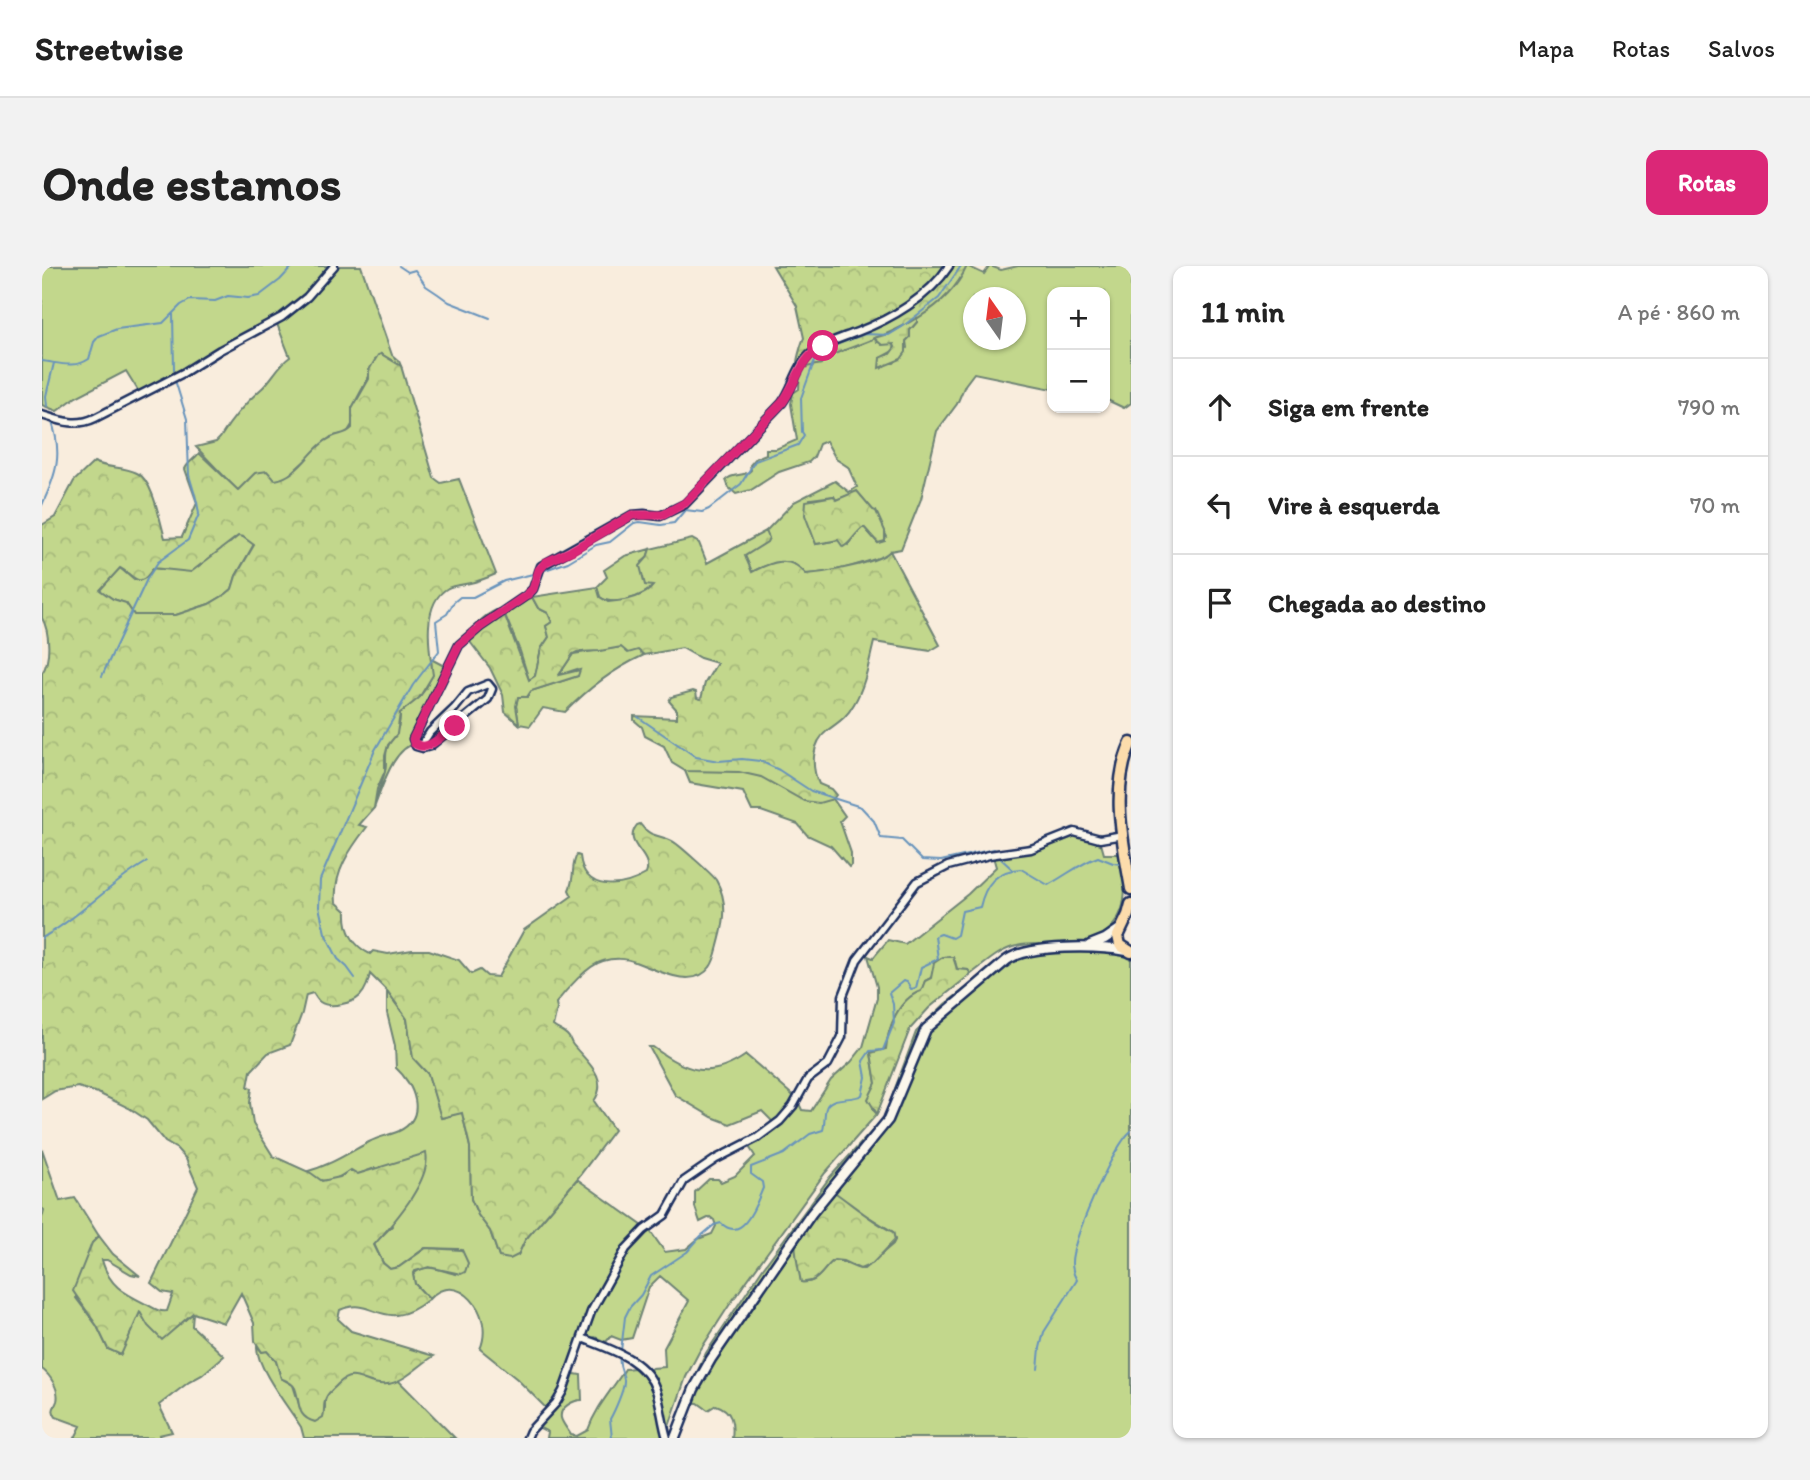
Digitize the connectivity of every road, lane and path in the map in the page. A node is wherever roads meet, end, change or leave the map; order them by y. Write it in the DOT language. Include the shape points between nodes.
graph roads {
  1 [pos="334,266"];
  2 [pos="949,266"];
  3 [pos="42,415"];
  4 [pos="1131,743"];
  5 [pos="416,746"];
  6 [pos="1123,835"];
  7 [pos="1131,889"];
  8 [pos="1131,904"];
  9 [pos="1125,924"];
  10 [pos="1080,948"];
  11 [pos="1129,952"];
  12 [pos="582,1338"];
  13 [pos="527,1438"];
  14 [pos="667,1438"];
  15 [pos="675,1438"];
  1 -- 3 [label="street" via="282,317 95,418 74,424"];
  2 -- 5 [label="street" via="916,300 807,357 782,403 685,503 663,515 632,515 541,566 527,595 459,645 413,739"];
  4 -- 6 [label="main road" via="1121,777"];
  5 -- 5 [label="street" via="428,747 461,721 490,696 490,685 468,692"];
  6 -- 7 [label="main road"];
  6 -- 12 [label="street" via="1096,839 1074,832 1031,849 948,866 917,881 856,960 843,996 842,1037 828,1064 808,1079 780,1121 695,1172 680,1186 665,1215 620,1257"];
  8 -- 9 [label="main road"];
  9 -- 10 [label="main road"];
  9 -- 11 [label="main road" via="1118,941"];
  10 -- 11 [label="main road"];
  10 -- 15 [label="main road" via="1019,952 926,1029 888,1120 811,1214 710,1359"];
  12 -- 13 [label="street" via="560,1396"];
  12 -- 14 [label="street" via="620,1354 652,1380"];
}
